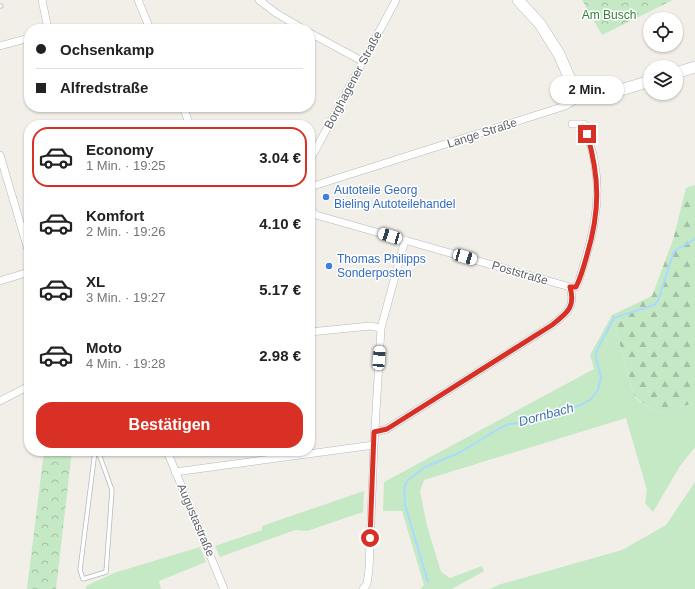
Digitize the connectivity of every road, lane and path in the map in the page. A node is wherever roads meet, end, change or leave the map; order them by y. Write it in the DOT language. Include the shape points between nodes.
graph roads {
  1 [pos="42,0"];
  2 [pos="138,0"];
  3 [pos="259,0"];
  4 [pos="396,0"];
  5 [pos="518,0"];
  6 [pos="267,3"];
  7 [pos="47,24"];
  8 [pos="148,24"];
  9 [pos="295,24"];
  10 [pos="315,36"];
  11 [pos="24,39"];
  12 [pos="0,46"];
  13 [pos="362,61"];
  14 [pos="695,67"];
  15 [pos="683,71"];
  16 [pos="643,83"];
  17 [pos="584,92"];
  18 [pos="572,124"];
  19 [pos="315,150"];
  20 [pos="0,155"];
  21 [pos="315,185"];
  22 [pos="315,213"];
  23 [pos="24,236"];
  24 [pos="405,240"];
  25 [pos="24,274"];
  26 [pos="0,281"];
  27 [pos="570,287"];
  28 [pos="381,328"];
  29 [pos="315,332"];
  30 [pos="24,389"];
  31 [pos="0,401"];
  32 [pos="374,432"];
  33 [pos="374,445"];
  34 [pos="315,453"];
  35 [pos="94,456"];
  36 [pos="100,456"];
  37 [pos="169,456"];
  38 [pos="293,456"];
  39 [pos="176,472"];
  40 [pos="224,589"];
  41 [pos="363,589"];
  1 -- 7 [label="street"];
  2 -- 8 [label="street"];
  3 -- 6 [label="street"];
  4 -- 13 [label="street, Borghagener Straße"];
  5 -- 17 [label="main road" via="540,24 559,54 569,77 575,86"];
  6 -- 9 [label="street" via="276,13"];
  10 -- 13 [label="street"];
  11 -- 12 [label="street"];
  13 -- 19 [label="street, Borghagener Straße"];
  14 -- 15 [label="main road"];
  16 -- 17 [label="main road" via="605,95"];
  17 -- 21 [label="street, Lange Straße" via="565,106"];
  18 -- 27 [label="street" via="584,124 595,166 597,202 595,225 579,280 576,287"];
  20 -- 23 [label="street"];
  22 -- 24 [label="street, Poststraße"];
  24 -- 27 [label="street, Poststraße"];
  24 -- 28 [label="street"];
  25 -- 26 [label="street"];
  27 -- 32 [label="street" via="572,301 569,310 552,325 387,429"];
  28 -- 29 [label="street" via="370,326"];
  28 -- 32 [label="street"];
  30 -- 31 [label="street"];
  32 -- 33 [label="street"];
  33 -- 34 [label="street"];
  33 -- 41 [label="street" via="369,569 368,581"];
  35 -- 36 [label="lane" via="80,570 82,579 106,572 112,490"];
  37 -- 39 [label="street, Augustastraße"];
  38 -- 39 [label="street"];
  39 -- 40 [label="street, Augustastraße"];
}
